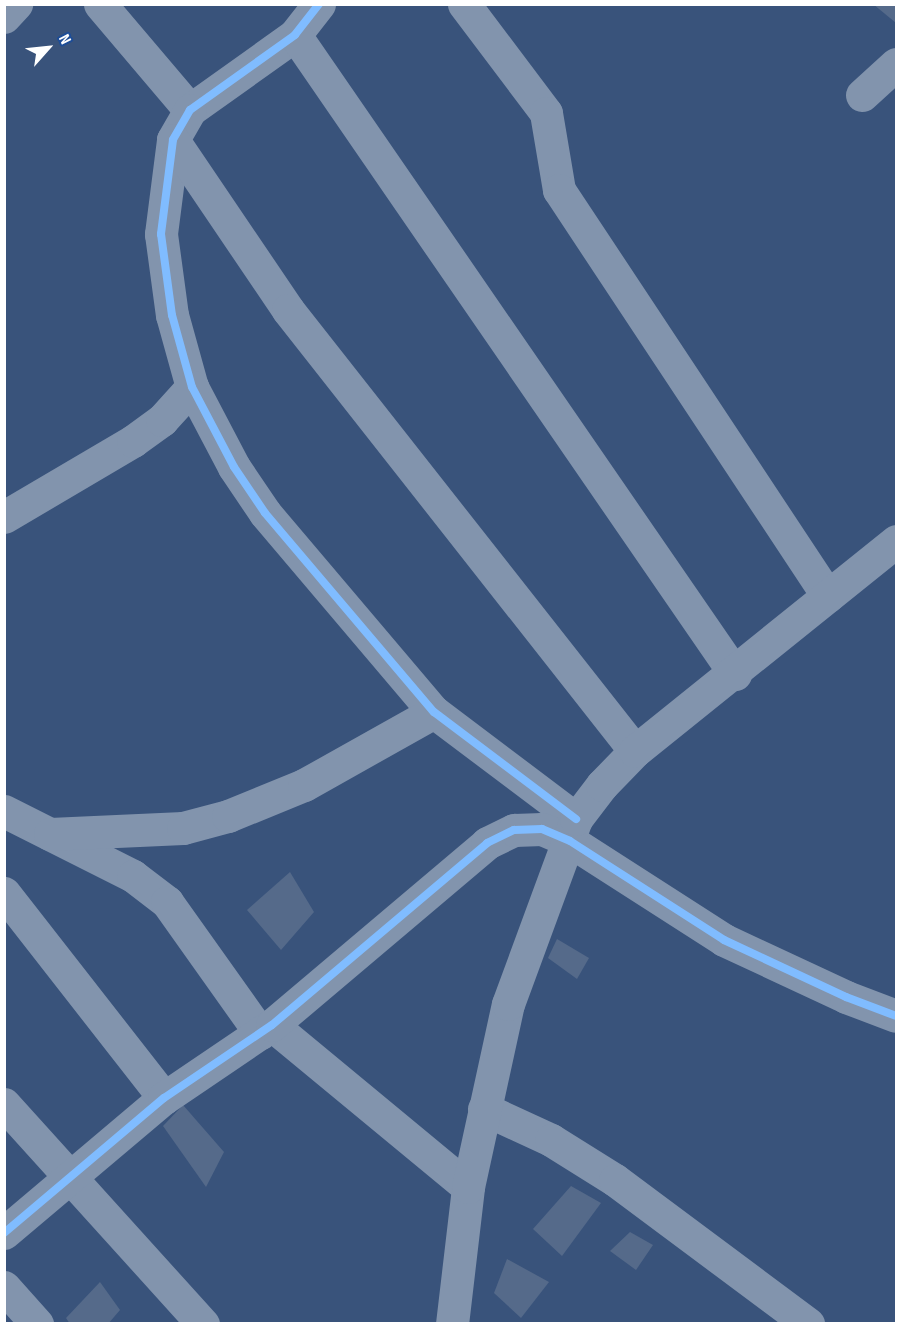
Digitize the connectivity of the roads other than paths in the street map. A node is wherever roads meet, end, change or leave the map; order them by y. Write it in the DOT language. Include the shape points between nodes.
graph roads {
  1 [pos="16,4"];
  2 [pos="100,4"];
  3 [pos="319,4"];
  4 [pos="464,4"];
  5 [pos="4,17"];
  6 [pos="295,35"];
  7 [pos="897,64"];
  8 [pos="862,95"];
  9 [pos="190,111"];
  10 [pos="173,140"];
  11 [pos="192,387"];
  12 [pos="4,517"];
  13 [pos="897,541"];
  14 [pos="828,596"];
  15 [pos="735,674"];
  16 [pos="434,712"];
  17 [pos="635,751"];
  18 [pos="4,811"];
  19 [pos="573,830"];
  20 [pos="50,834"];
  21 [pos="4,893"];
  22 [pos="897,1016"];
  23 [pos="266,1029"];
  24 [pos="164,1098"];
  25 [pos="4,1104"];
  26 [pos="484,1109"];
  27 [pos="73,1177"];
  28 [pos="468,1187"];
  29 [pos="4,1233"];
  30 [pos="4,1287"];
  31 [pos="37,1323"];
  32 [pos="203,1323"];
  33 [pos="452,1323"];
  34 [pos="808,1323"];
  1 -- 5 [label="street"];
  2 -- 9 [label="street"];
  3 -- 6 [label="street"];
  4 -- 14 [label="street" via="546,113 559,190"];
  6 -- 9 [label="street"];
  6 -- 15 [label="street"];
  7 -- 8 [label="street"];
  9 -- 10 [label="street"];
  10 -- 11 [label="street" via="161,234 172,315"];
  10 -- 17 [label="street" via="288,310"];
  11 -- 12 [label="street" via="162,420 133,441"];
  11 -- 16 [label="street" via="234,467 265,513"];
  13 -- 14 [label="street"];
  14 -- 15 [label="street"];
  15 -- 17 [label="street"];
  16 -- 19 [label="street"];
  16 -- 20 [label="street" via="304,785 228,816 183,828"];
  17 -- 19 [label="street" via="602,785"];
  18 -- 20 [label="street"];
  19 -- 22 [label="street" via="724,940 846,997"];
  19 -- 23 [label="street" via="514,830 487,843"];
  19 -- 26 [label="street" via="541,905 508,1004"];
  20 -- 23 [label="street" via="134,876 166,902"];
  21 -- 24 [label="street"];
  23 -- 24 [label="street"];
  23 -- 28 [label="street"];
  24 -- 27 [label="street"];
  25 -- 27 [label="street"];
  26 -- 28 [label="street"];
  26 -- 34 [label="street" via="551,1140 615,1180"];
  27 -- 29 [label="street"];
  27 -- 32 [label="street"];
  28 -- 33 [label="street"];
  30 -- 31 [label="street"];
}
